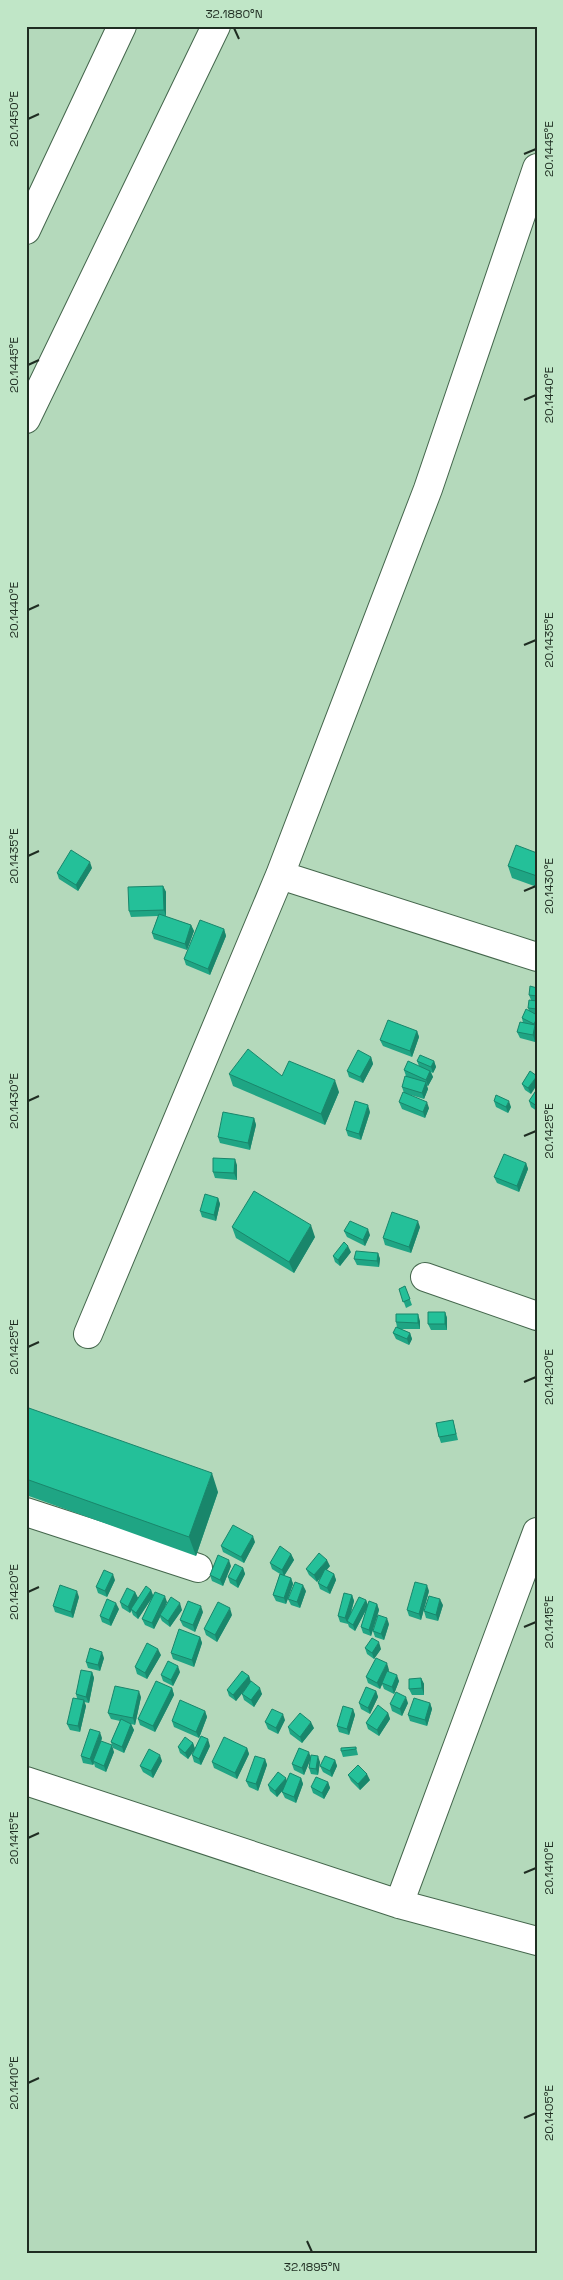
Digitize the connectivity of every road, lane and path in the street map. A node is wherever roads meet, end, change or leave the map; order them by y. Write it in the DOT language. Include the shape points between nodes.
graph roads {
  1 [pos="122,26"];
  2 [pos="216,26"];
  3 [pos="537,168"];
  4 [pos="26,230"];
  5 [pos="26,419"];
  6 [pos="280,875"];
  7 [pos="537,957"];
  8 [pos="425,1277"];
  9 [pos="537,1316"];
  10 [pos="88,1334"];
  11 [pos="26,1512"];
  12 [pos="537,1532"];
  13 [pos="198,1568"];
  14 [pos="527,1585"];
  15 [pos="26,1781"];
  16 [pos="398,1904"];
  17 [pos="537,1941"];
  1 -- 4 [label="street"];
  2 -- 5 [label="street"];
  3 -- 6 [label="street" via="428,489"];
  6 -- 7 [label="street"];
  6 -- 10 [label="street"];
  8 -- 9 [label="street"];
  11 -- 13 [label="street"];
  12 -- 14 [label="street"];
  14 -- 16 [label="street"];
  15 -- 16 [label="street"];
  16 -- 17 [label="street"];
}
